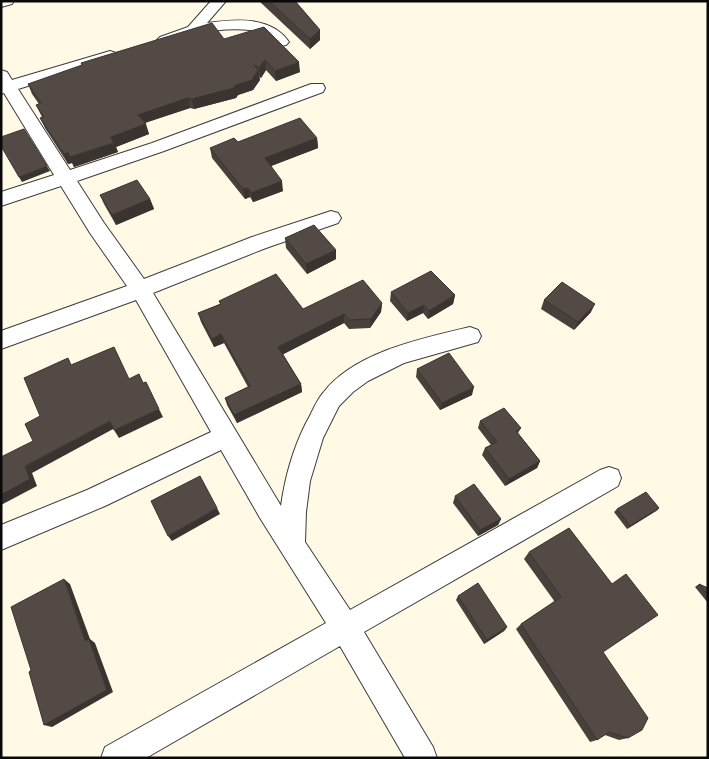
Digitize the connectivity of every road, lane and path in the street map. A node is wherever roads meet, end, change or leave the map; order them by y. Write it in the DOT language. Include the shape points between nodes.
graph roads {
  1 [pos="7,1"];
  2 [pos="219,1"];
  3 [pos="1,3"];
  4 [pos="192,30"];
  5 [pos="281,42"];
  6 [pos="151,44"];
  7 [pos="124,52"];
  8 [pos="4,84"];
  9 [pos="318,88"];
  10 [pos="66,177"];
  11 [pos="1,199"];
  12 [pos="331,218"];
  13 [pos="140,289"];
  14 [pos="470,336"];
  15 [pos="1,340"];
  16 [pos="225,436"];
  17 [pos="609,478"];
  18 [pos="1,538"];
  19 [pos="292,545"];
  20 [pos="346,629"];
  21 [pos="116,758"];
  22 [pos="422,758"];
  1 -- 3 [label="street"];
  2 -- 4 [label="street"];
  4 -- 5 [label="street" via="243,26 272,32"];
  4 -- 6 [label="street"];
  7 -- 8 [label="street"];
  8 -- 10 [label="street"];
  9 -- 10 [label="street"];
  10 -- 11 [label="street"];
  10 -- 13 [label="street"];
  12 -- 13 [label="street" via="226,253"];
  13 -- 15 [label="street"];
  13 -- 16 [label="street"];
  14 -- 19 [label="street" via="390,359 360,374 333,396 309,441 297,475 292,508"];
  16 -- 18 [label="street" via="96,498"];
  16 -- 19 [label="street"];
  17 -- 20 [label="street"];
  19 -- 20 [label="street"];
  20 -- 21 [label="street"];
  20 -- 22 [label="street"];
}
